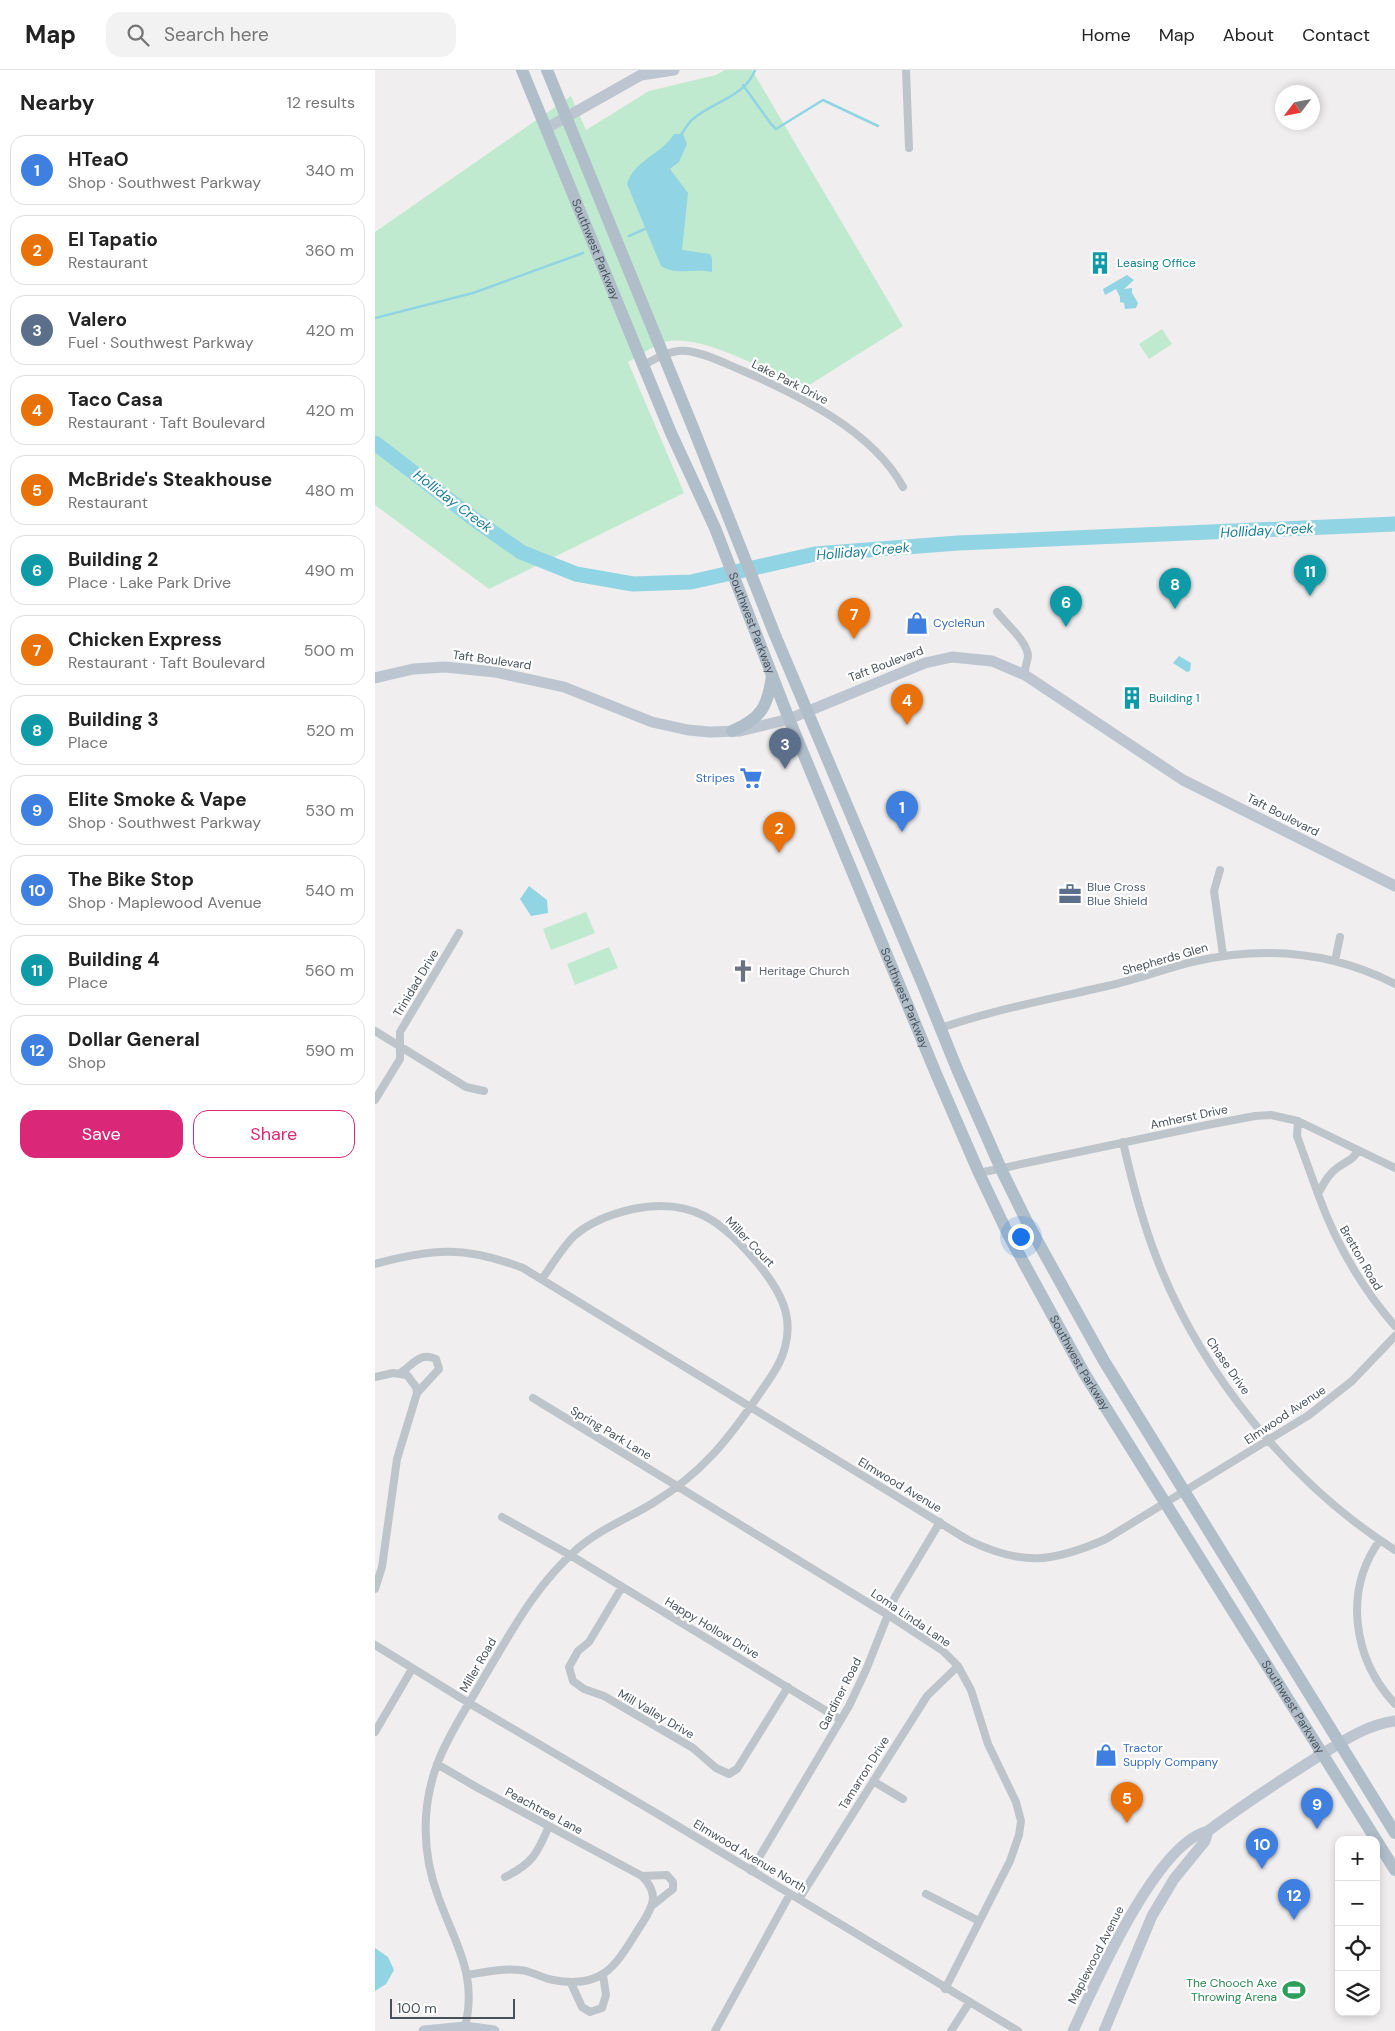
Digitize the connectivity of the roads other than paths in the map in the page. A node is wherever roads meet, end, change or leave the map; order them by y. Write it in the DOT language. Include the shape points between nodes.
graph roads {
  1 [pos="522,70"];
  2 [pos="547,70"];
  3 [pos="674,70"];
  4 [pos="906,70"];
  5 [pos="566,116"];
  6 [pos="547,128"];
  7 [pos="909,148"];
  8 [pos="664,354"];
  9 [pos="644,365"];
  10 [pos="903,487"];
  11 [pos="997,612"];
  12 [pos="772,673"];
  13 [pos="1025,675"];
  14 [pos="375,678"];
  15 [pos="808,710"];
  16 [pos="789,719"];
  17 [pos="732,731"];
  18 [pos="869,854"];
  19 [pos="850,865"];
  20 [pos="1220,870"];
  21 [pos="1395,886"];
  22 [pos="459,933"];
  23 [pos="1340,936"];
  24 [pos="1223,955"];
  25 [pos="1335,960"];
  26 [pos="1395,984"];
  27 [pos="941,1028"];
  28 [pos="375,1031"];
  29 [pos="401,1047"];
  30 [pos="484,1091"];
  31 [pos="375,1100"];
  32 [pos="1298,1121"];
  33 [pos="1123,1142"];
  34 [pos="1358,1150"];
  35 [pos="1395,1168"];
  36 [pos="1001,1169"];
  37 [pos="979,1173"];
  38 [pos="1318,1194"];
  39 [pos="1047,1260"];
  40 [pos="375,1264"];
  41 [pos="1028,1271"];
  42 [pos="541,1278"];
  43 [pos="1395,1326"];
  44 [pos="1395,1336"];
  45 [pos="400,1373"];
  46 [pos="375,1377"];
  47 [pos="417,1393"];
  48 [pos="533,1398"];
  49 [pos="750,1408"];
  50 [pos="1269,1441"];
  51 [pos="677,1486"];
  52 [pos="1185,1492"];
  53 [pos="1165,1503"];
  54 [pos="502,1517"];
  55 [pos="940,1522"];
  56 [pos="1380,1540"];
  57 [pos="1395,1550"];
  58 [pos="570,1556"];
  59 [pos="622,1587"];
  60 [pos="375,1589"];
  61 [pos="888,1615"];
  62 [pos="375,1645"];
  63 [pos="958,1666"];
  64 [pos="412,1669"];
  65 [pos="788,1687"];
  66 [pos="469,1703"];
  67 [pos="1395,1704"];
  68 [pos="841,1720"];
  69 [pos="1395,1721"];
  70 [pos="375,1732"];
  71 [pos="1339,1744"];
  72 [pos="1323,1754"];
  73 [pos="437,1764"];
  74 [pos="873,1781"];
  75 [pos="903,1798"];
  76 [pos="549,1826"];
  77 [pos="1208,1831"];
  78 [pos="1395,1834"];
  79 [pos="1395,1870"];
  80 [pos="751,1871"];
  81 [pos="505,1876"];
  82 [pos="642,1876"];
  83 [pos="790,1894"];
  84 [pos="926,1894"];
  85 [pos="799,1899"];
  86 [pos="653,1905"];
  87 [pos="979,1921"];
  88 [pos="467,1975"];
  89 [pos="603,1975"];
  90 [pos="571,1983"];
  91 [pos="945,1989"];
  92 [pos="969,2003"];
  93 [pos="465,2027"];
  94 [pos="424,2031"];
  95 [pos="494,2031"];
  96 [pos="715,2031"];
  97 [pos="951,2031"];
  98 [pos="1018,2031"];
  99 [pos="1073,2031"];
  100 [pos="1104,2031"];
  1 -- 6 [label="main road, Southwest Parkway"];
  2 -- 5 [label="main road, Southwest Parkway"];
  3 -- 5 [label="street" via="641,75"];
  4 -- 7 [label="street"];
  5 -- 6 [label="street"];
  5 -- 8 [label="main road, Southwest Parkway"];
  6 -- 9 [label="main road, Southwest Parkway"];
  8 -- 9 [label="street, Lake Park Drive"];
  8 -- 10 [label="street, Lake Park Drive" via="685,350 701,354 814,404 855,434 894,473"];
  8 -- 15 [label="main road, Southwest Parkway" via="729,522"];
  9 -- 12 [label="main road, Southwest Parkway" via="715,528"];
  11 -- 13 [label="street" via="1026,648"];
  12 -- 16 [label="main road, Southwest Parkway"];
  12 -- 17 [label="main road" via="769,698 761,713"];
  13 -- 15 [label="street, Taft Boulevard" via="993,661 952,657 925,663"];
  13 -- 21 [label="street, Taft Boulevard" via="1183,780"];
  14 -- 17 [label="street, Taft Boulevard" via="413,669 445,667 495,672 563,687 652,722 688,730"];
  15 -- 16 [label="street, Taft Boulevard"];
  15 -- 18 [label="main road, Southwest Parkway"];
  16 -- 17 [label="street, Taft Boulevard"];
  16 -- 19 [label="main road, Southwest Parkway"];
  18 -- 19 [label="main road"];
  18 -- 27 [label="main road, Southwest Parkway"];
  19 -- 37 [label="main road, Southwest Parkway"];
  20 -- 24 [label="street" via="1215,891"];
  22 -- 29 [label="street, Trinidad Drive" via="400,1032"];
  23 -- 25 [label="street"];
  24 -- 25 [label="street, Shepherds Glen" via="1273,952"];
  24 -- 27 [label="street, Shepherds Glen" via="1130,981 1011,1007"];
  25 -- 26 [label="street, Shepherds Glen"];
  27 -- 36 [label="main road, Southwest Parkway"];
  28 -- 29 [label="street"];
  29 -- 30 [label="street" via="466,1088"];
  29 -- 31 [label="street, Trinidad Drive" via="400,1059"];
  32 -- 33 [label="street, Amherst Drive" via="1271,1115 1255,1116"];
  32 -- 34 [label="street, Amherst Drive"];
  32 -- 38 [label="street, Bretton Road" via="1297,1136"];
  33 -- 36 [label="street, Amherst Drive"];
  33 -- 50 [label="street, Chase Drive" via="1133,1187 1157,1259 1176,1302 1199,1344"];
  34 -- 35 [label="street, Amherst Drive"];
  34 -- 38 [label="street" via="1354,1158 1329,1175"];
  36 -- 37 [label="street, Amherst Drive"];
  36 -- 39 [label="main road, Southwest Parkway"];
  37 -- 41 [label="main road, Southwest Parkway"];
  38 -- 43 [label="street, Bretton Road" via="1337,1243 1370,1298"];
  39 -- 41 [label="main road"];
  39 -- 52 [label="main road, Southwest Parkway" via="1104,1361"];
  40 -- 42 [label="street, Elmwood Avenue" via="450,1250 503,1260"];
  41 -- 53 [label="main road, Southwest Parkway" via="1085,1373"];
  42 -- 49 [label="street, Elmwood Avenue"];
  42 -- 49 [label="street, Miller Court" via="572,1238 589,1225 613,1214 665,1205 702,1214 726,1230 752,1256 775,1287 786,1311 789,1325 781,1360"];
  44 -- 50 [label="street, Elmwood Avenue" via="1334,1396"];
  45 -- 46 [label="street"];
  45 -- 47 [label="street" via="412,1379"];
  45 -- 47 [label="street" via="421,1356 427,1354 436,1359 439,1369"];
  47 -- 60 [label="street" via="397,1459 382,1567"];
  48 -- 51 [label="street, Spring Park Lane"];
  49 -- 51 [label="street, Miller Road" via="719,1451"];
  49 -- 55 [label="street, Elmwood Avenue"];
  50 -- 52 [label="street, Elmwood Avenue"];
  50 -- 56 [label="street, Chase Drive" via="1318,1491"];
  51 -- 58 [label="street, Miller Road" via="591,1538"];
  51 -- 61 [label="street, Loma Linda Lane"];
  52 -- 53 [label="street, Elmwood Avenue"];
  52 -- 71 [label="main road, Southwest Parkway"];
  53 -- 55 [label="street, Elmwood Avenue" via="1106,1539 1048,1558 1017,1558 991,1551"];
  53 -- 72 [label="main road, Southwest Parkway"];
  54 -- 58 [label="street, Happy Hollow Drive"];
  55 -- 61 [label="street, Gardiner Road" via="906,1576"];
  56 -- 57 [label="street, Chase Drive"];
  56 -- 67 [label="street" via="1371,1552 1359,1582 1357,1619 1360,1644 1367,1663"];
  58 -- 59 [label="street, Happy Hollow Drive"];
  58 -- 66 [label="street, Miller Road" via="526,1605"];
  59 -- 65 [label="street, Happy Hollow Drive"];
  59 -- 65 [label="street, Mill Valley Drive" via="589,1642 578,1651 569,1667 573,1681 693,1748 715,1768 729,1774 737,1769"];
  61 -- 63 [label="street, Loma Linda Lane" via="943,1651"];
  61 -- 68 [label="street, Gardiner Road"];
  62 -- 64 [label="street, Elmwood Avenue North"];
  63 -- 74 [label="street, Tamarron Drive" via="927,1696"];
  63 -- 87 [label="street, Loma Linda Lane" via="971,1690 988,1744 1016,1802 1021,1821 1010,1860"];
  64 -- 66 [label="street, Elmwood Avenue North"];
  64 -- 70 [label="street"];
  65 -- 68 [label="street, Happy Hollow Drive"];
  66 -- 73 [label="street, Miller Road"];
  66 -- 80 [label="street, Elmwood Avenue North"];
  68 -- 80 [label="street, Gardiner Road"];
  69 -- 71 [label="street, Maplewood Avenue" via="1360,1731"];
  71 -- 72 [label="street, Maplewood Avenue"];
  71 -- 78 [label="main road, Southwest Parkway"];
  72 -- 77 [label="street, Maplewood Avenue" via="1261,1792"];
  72 -- 79 [label="main road, Southwest Parkway"];
  73 -- 76 [label="street, Peachtree Lane"];
  73 -- 88 [label="street, Miller Road" via="426,1811 427,1855 438,1896 458,1941"];
  74 -- 75 [label="street"];
  74 -- 85 [label="street, Tamarron Drive"];
  76 -- 81 [label="street" via="530,1862"];
  76 -- 82 [label="street, Peachtree Lane"];
  77 -- 99 [label="street, Maplewood Avenue" via="1197,1834 1172,1858 1142,1898 1121,1931"];
  77 -- 100 [label="street, Maplewood Avenue" via="1205,1841 1174,1879 1152,1916"];
  80 -- 83 [label="street, Elmwood Avenue North"];
  82 -- 86 [label="street" via="652,1891"];
  82 -- 86 [label="street" via="667,1875 673,1882 673,1889"];
  83 -- 85 [label="street, Elmwood Avenue North"];
  83 -- 96 [label="street"];
  84 -- 87 [label="street"];
  85 -- 91 [label="street, Elmwood Avenue North"];
  86 -- 89 [label="street"];
  87 -- 91 [label="street, Loma Linda Lane"];
  88 -- 90 [label="street" via="520,1970"];
  88 -- 93 [label="street, Miller Road" via="470,2008"];
  89 -- 90 [label="street"];
  89 -- 90 [label="street" via="606,1995 602,2008 591,2012 582,2007"];
  91 -- 92 [label="street, Elmwood Avenue North"];
  92 -- 97 [label="street"];
  92 -- 98 [label="street, Elmwood Avenue North"];
  93 -- 94 [label="street"];
  93 -- 95 [label="street"];
}
